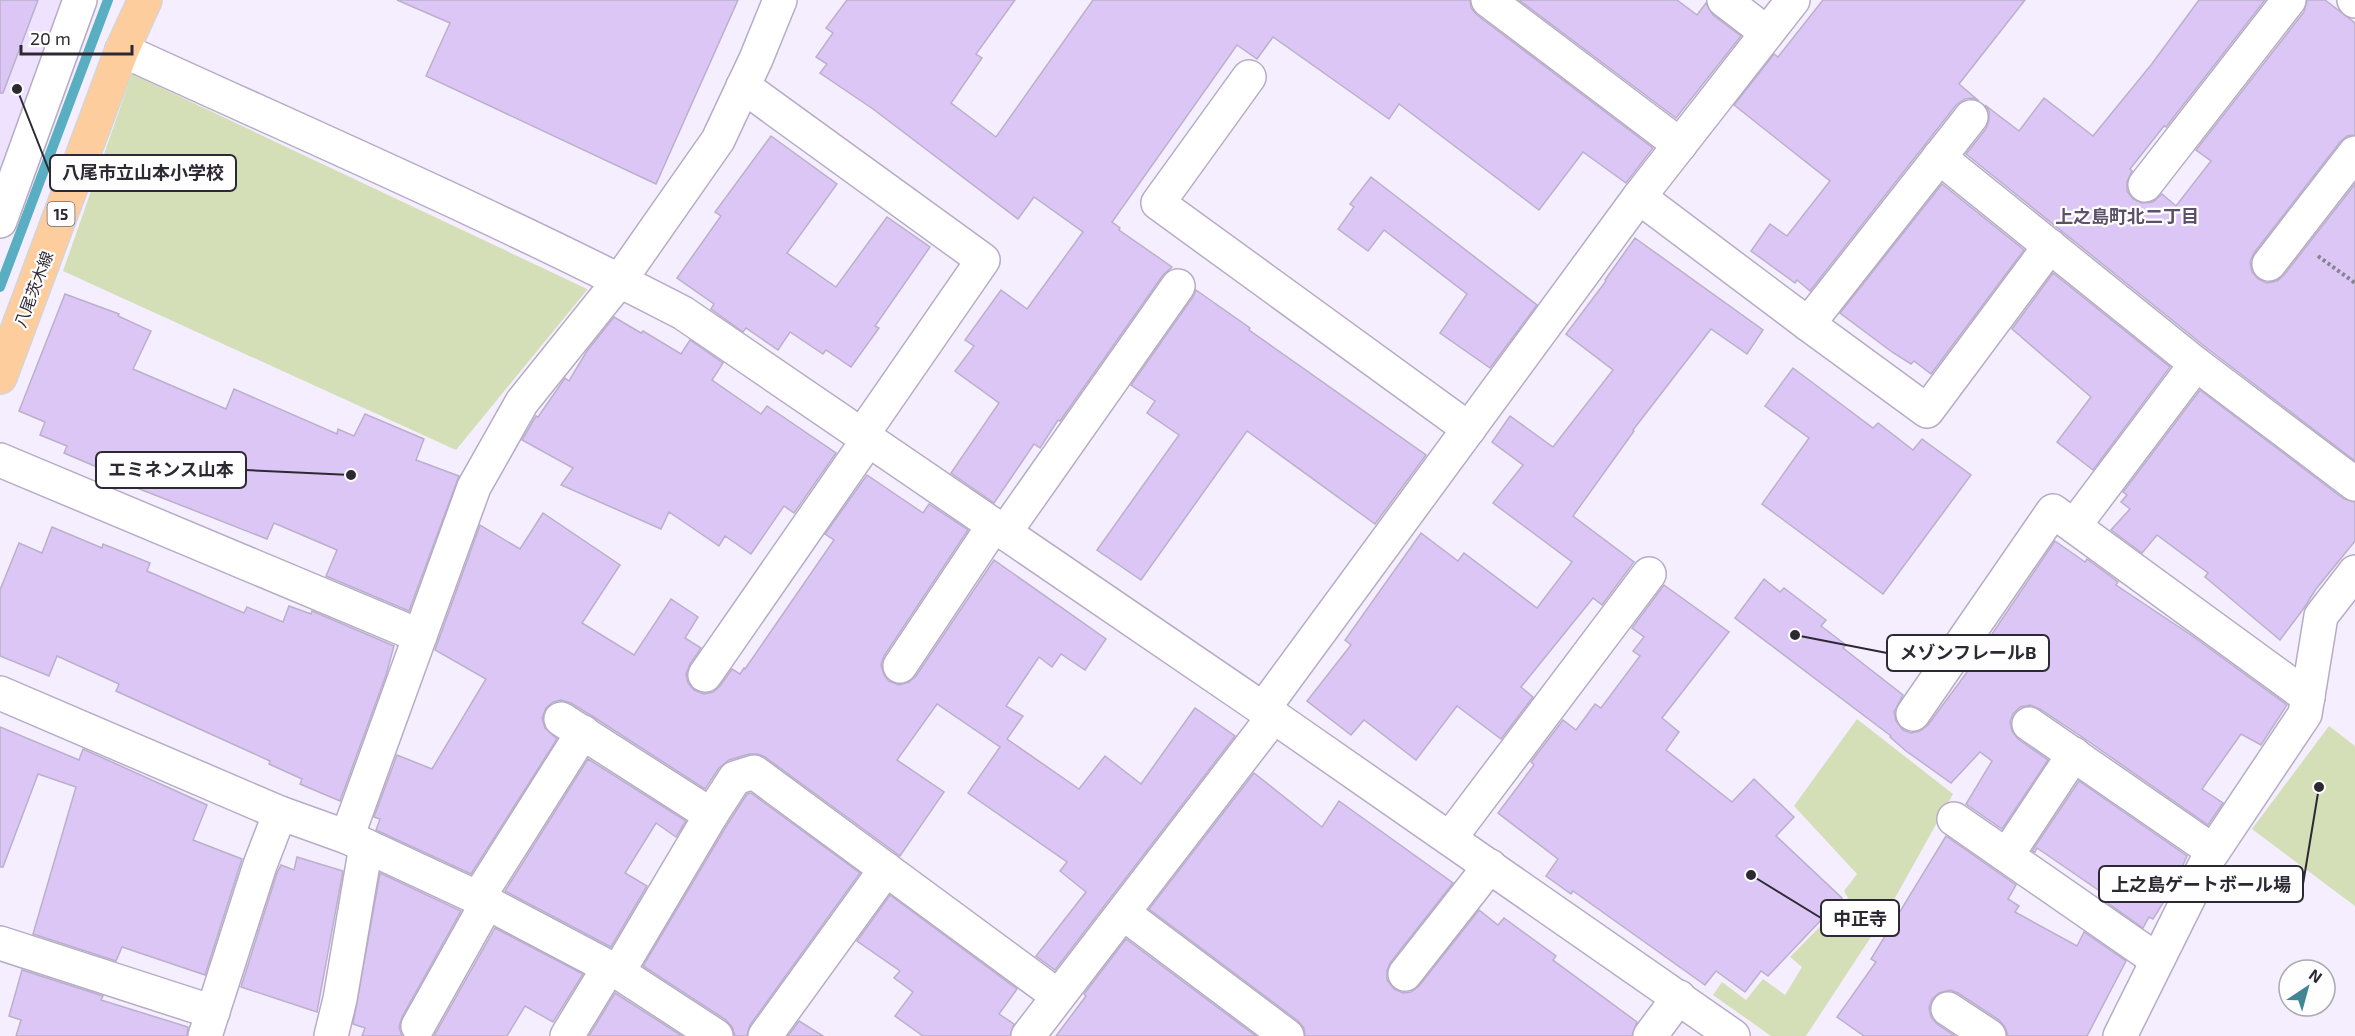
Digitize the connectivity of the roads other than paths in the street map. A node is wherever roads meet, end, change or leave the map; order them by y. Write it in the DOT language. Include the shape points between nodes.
graph roads {
  1 [pos="80,0"];
  2 [pos="145,0"];
  3 [pos="780,0"];
  4 [pos="1488,0"];
  5 [pos="1724,0"];
  6 [pos="1793,0"];
  7 [pos="2289,0"];
  8 [pos="1767,33"];
  9 [pos="122,50"];
  10 [pos="1250,77"];
  11 [pos="744,86"];
  12 [pos="1971,117"];
  13 [pos="1680,145"];
  14 [pos="2355,153"];
  15 [pos="1939,157"];
  16 [pos="2145,185"];
  17 [pos="1639,196"];
  18 [pos="0,221"];
  19 [pos="2050,246"];
  20 [pos="2269,264"];
  21 [pos="620,280"];
  22 [pos="1178,286"];
  23 [pos="1808,324"];
  24 [pos="2196,364"];
  25 [pos="0,377"];
  26 [pos="1469,429"];
  27 [pos="865,437"];
  28 [pos="0,460"];
  29 [pos="2355,484"];
  30 [pos="2074,526"];
  31 [pos="1000,529"];
  32 [pos="2355,572"];
  33 [pos="1649,574"];
  34 [pos="420,636"];
  35 [pos="900,666"];
  36 [pos="705,675"];
  37 [pos="0,693"];
  38 [pos="2308,697"];
  39 [pos="1269,712"];
  40 [pos="1913,714"];
  41 [pos="2030,724"];
  42 [pos="2074,754"];
  43 [pos="280,813"];
  44 [pos="711,814"];
  45 [pos="1954,819"];
  46 [pos="1450,838"];
  47 [pos="357,842"];
  48 [pos="2213,851"];
  49 [pos="2007,855"];
  50 [pos="1490,866"];
  51 [pos="886,869"];
  52 [pos="483,901"];
  53 [pos="1123,913"];
  54 [pos="0,942"];
  55 [pos="2157,960"];
  56 [pos="613,970"];
  57 [pos="1405,974"];
  58 [pos="1058,996"];
  59 [pos="1679,997"];
  60 [pos="1948,1009"];
  61 [pos="209,1024"];
  62 [pos="418,1026"];
  63 [pos="331,1036"];
  64 [pos="567,1036"];
  65 [pos="716,1036"];
  66 [pos="765,1036"];
  67 [pos="1028,1036"];
  68 [pos="1287,1036"];
  69 [pos="1650,1036"];
  70 [pos="1733,1036"];
  71 [pos="1989,1036"];
  72 [pos="2120,1036"];
  1 -- 18 [label="street"];
  2 -- 9 [label="main road, 八尾茨木線 / 15"];
  3 -- 11 [label="street"];
  4 -- 13 [label="street"];
  5 -- 8 [label="street"];
  6 -- 8 [label="street"];
  7 -- 16 [label="street"];
  8 -- 13 [label="street"];
  9 -- 21 [label="street"];
  9 -- 25 [label="main road, 八尾茨木線 / 15"];
  10 -- 26 [label="street" via="1158,203"];
  11 -- 21 [label="street" via="718,140"];
  11 -- 27 [label="street" via="983,260"];
  12 -- 15 [label="street"];
  13 -- 17 [label="street"];
  14 -- 20 [label="street"];
  15 -- 19 [label="street"];
  15 -- 23 [label="street"];
  17 -- 23 [label="street"];
  17 -- 26 [label="street"];
  19 -- 23 [label="street" via="1927,411"];
  19 -- 24 [label="street"];
  21 -- 27 [label="street" via="683,313"];
  21 -- 34 [label="street" via="522,402 474,487"];
  22 -- 31 [label="street"];
  24 -- 29 [label="street"];
  24 -- 30 [label="street"];
  26 -- 39 [label="street"];
  27 -- 31 [label="street"];
  27 -- 36 [label="street"];
  28 -- 34 [label="street"];
  30 -- 38 [label="street"];
  30 -- 40 [label="street" via="2053,510"];
  31 -- 35 [label="street"];
  31 -- 39 [label="street"];
  32 -- 38 [label="street" via="2321,616"];
  33 -- 46 [label="street"];
  34 -- 47 [label="street"];
  37 -- 43 [label="street"];
  38 -- 48 [label="street" via="2305,714"];
  39 -- 46 [label="street"];
  39 -- 53 [label="street"];
  41 -- 42 [label="street"];
  42 -- 48 [label="street"];
  42 -- 49 [label="street"];
  43 -- 47 [label="street"];
  43 -- 61 [label="street"];
  44 -- 51 [label="street" via="735,778 754,772"];
  44 -- 52 [label="street" via="572,725"];
  44 -- 56 [label="street"];
  45 -- 49 [label="street"];
  46 -- 50 [label="street"];
  47 -- 52 [label="street"];
  47 -- 63 [label="street" via="340,999"];
  48 -- 55 [label="street"];
  49 -- 55 [label="street"];
  50 -- 57 [label="street"];
  50 -- 59 [label="street"];
  51 -- 58 [label="street"];
  51 -- 66 [label="street"];
  52 -- 56 [label="street"];
  52 -- 62 [label="street"];
  53 -- 58 [label="street"];
  53 -- 68 [label="street"];
  54 -- 61 [label="street"];
  55 -- 72 [label="street"];
  56 -- 64 [label="street"];
  56 -- 65 [label="street"];
  58 -- 67 [label="street"];
  59 -- 69 [label="street"];
  59 -- 70 [label="street"];
  60 -- 71 [label="street"];
}
